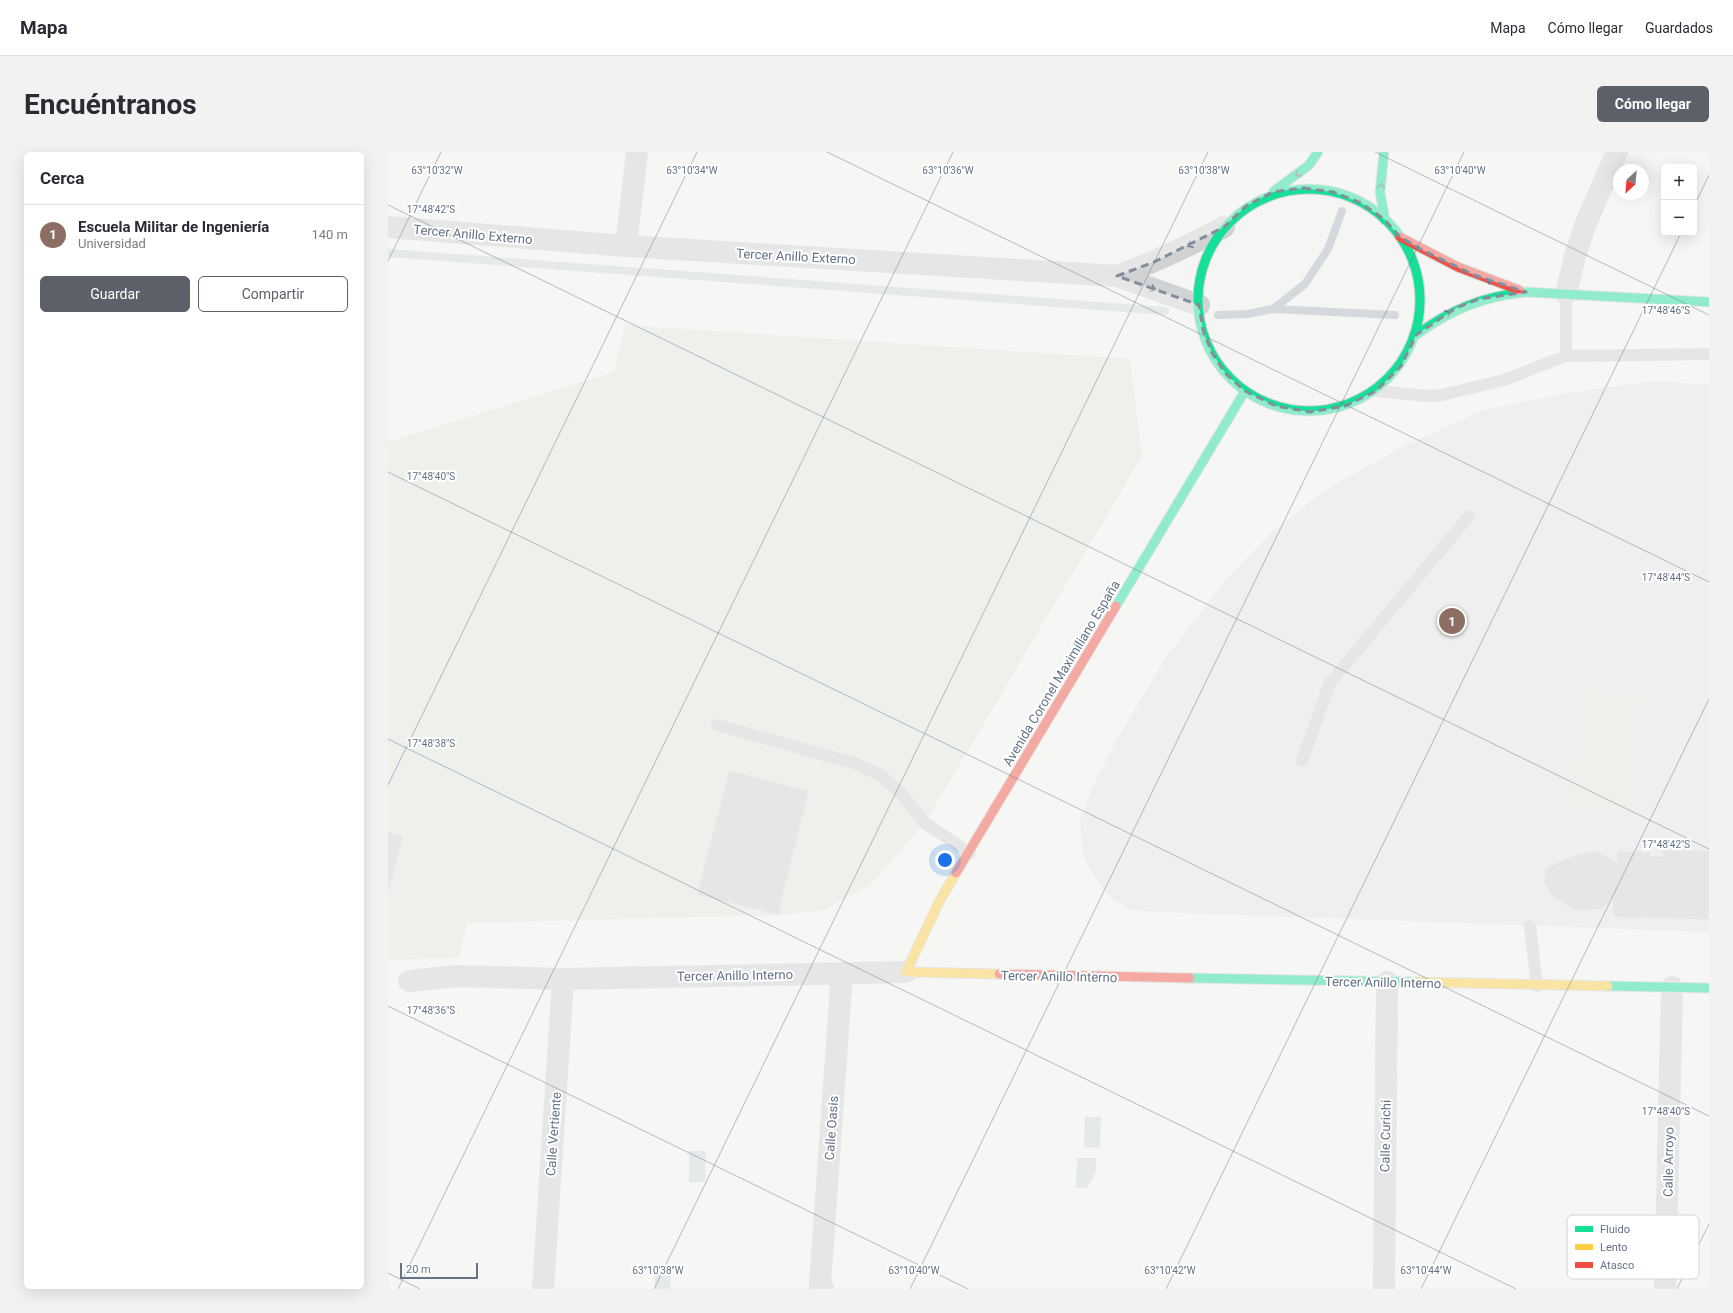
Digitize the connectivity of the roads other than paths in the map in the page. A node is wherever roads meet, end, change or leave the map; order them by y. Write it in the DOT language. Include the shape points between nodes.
graph roads {
  1 [pos="637,152"];
  2 [pos="1318,152"];
  3 [pos="1384,152"];
  4 [pos="1617,152"];
  5 [pos="1273,192"];
  6 [pos="1385,220"];
  7 [pos="388,227"];
  8 [pos="1224,227"];
  9 [pos="1400,237"];
  10 [pos="626,246"];
  11 [pos="1117,276"];
  12 [pos="1526,292"];
  13 [pos="1566,294"];
  14 [pos="1709,302"];
  15 [pos="1199,306"];
  16 [pos="1416,335"];
  17 [pos="1709,354"];
  18 [pos="1566,356"];
  19 [pos="1245,391"];
  20 [pos="1376,391"];
  21 [pos="1469,516"];
  22 [pos="717,725"];
  23 [pos="1302,761"];
  24 [pos="970,853"];
  25 [pos="1530,926"];
  26 [pos="906,972"];
  27 [pos="842,973"];
  28 [pos="563,979"];
  29 [pos="409,981"];
  30 [pos="1387,982"];
  31 [pos="1538,986"];
  32 [pos="1672,987"];
  33 [pos="1709,988"];
  34 [pos="1667,1215"];
  35 [pos="1665,1279"];
  36 [pos="821,1286"];
  37 [pos="543,1289"];
  38 [pos="1384,1289"];
  39 [pos="1665,1289"];
  1 -- 10 [label="street"];
  2 -- 5 [label="street, one-way" via="1309,165"];
  6 -- 3 [label="street, one-way" via="1380,192"];
  4 -- 13 [label="street" via="1586,223"];
  5 -- 6 [label="street" via="1303,188 1333,192 1360,203"];
  5 -- 8 [label="street" via="1246,206"];
  6 -- 9 [label="street"];
  7 -- 10 [label="street, Tercer Anillo Externo"];
  8 -- 11 [label="street, one-way" via="1190,246"];
  8 -- 15 [label="street" via="1209,252 1201,280"];
  12 -- 9 [label="street, one-way" via="1455,266"];
  9 -- 16 [label="street" via="1414,268 1419,301"];
  10 -- 11 [label="street, Tercer Anillo Externo"];
  11 -- 15 [label="street, Tercer Anillo Externo, one-way"];
  12 -- 13 [label="street"];
  16 -- 12 [label="street, one-way" via="1456,308 1479,299"];
  13 -- 14 [label="street"];
  13 -- 18 [label="lane"];
  15 -- 19 [label="street" via="1203,330 1212,353 1226,374"];
  16 -- 20 [label="street" via="1401,366"];
  17 -- 18 [label="lane"];
  18 -- 20 [label="lane" via="1504,380 1442,395"];
  19 -- 20 [label="street" via="1276,406 1310,412 1345,406"];
  19 -- 24 [label="street, Avenida Coronel Maximiliano España"];
  21 -- 23 [label="lane" via="1330,683"];
  22 -- 24 [label="lane" via="857,764 880,775 899,791 925,823"];
  24 -- 26 [label="street, Avenida Coronel Maximiliano España" via="940,902"];
  25 -- 31 [label="lane"];
  26 -- 27 [label="street, Tercer Anillo Interno"];
  26 -- 30 [label="street, Tercer Anillo Interno"];
  27 -- 28 [label="street, Tercer Anillo Interno"];
  27 -- 36 [label="street, Calle Oasis"];
  28 -- 29 [label="street, Tercer Anillo Interno" via="456,976"];
  28 -- 37 [label="street, Calle Vertiente"];
  30 -- 31 [label="street, Tercer Anillo Interno"];
  30 -- 38 [label="street, Calle Curichi"];
  31 -- 32 [label="street, Tercer Anillo Interno"];
  32 -- 33 [label="street, Tercer Anillo Interno"];
  32 -- 34 [label="street, Calle Arroyo"];
  35 -- 39 [label="street, Calle Arroyo"];
}
